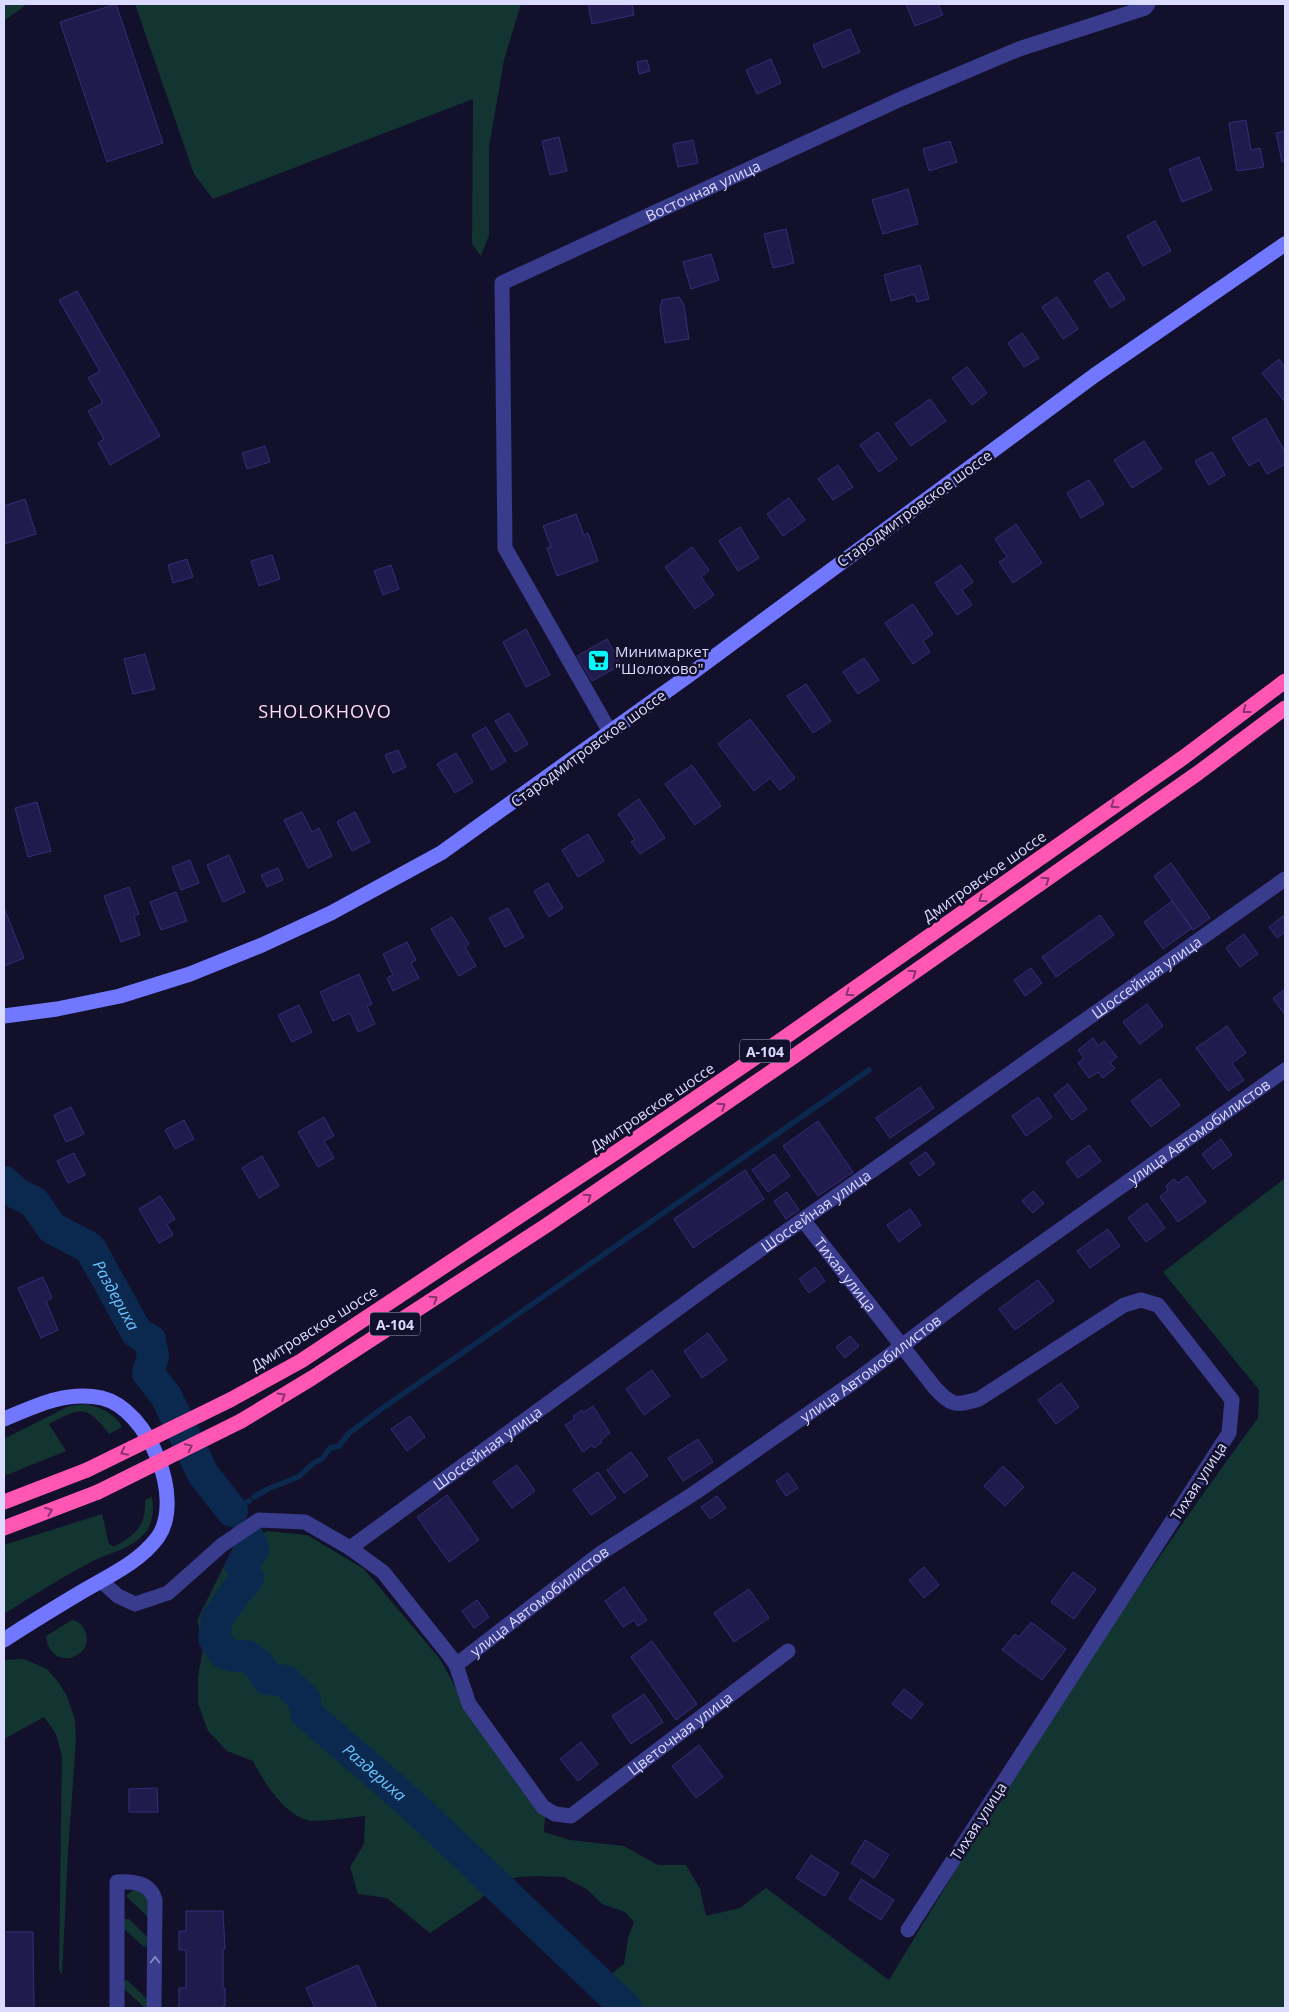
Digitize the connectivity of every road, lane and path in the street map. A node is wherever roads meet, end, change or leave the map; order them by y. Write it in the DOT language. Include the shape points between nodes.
graph roads {
  1 [pos="1148,4"];
  2 [pos="1285,244"];
  3 [pos="1285,681"];
  4 [pos="1285,708"];
  5 [pos="610,732"];
  6 [pos="1285,879"];
  7 [pos="4,1016"];
  8 [pos="1285,1070"];
  9 [pos="803,1220"];
  10 [pos="903,1345"];
  11 [pos="4,1419"];
  12 [pos="4,1502"];
  13 [pos="4,1528"];
  14 [pos="350,1548"];
  15 [pos="101,1582"];
  16 [pos="4,1640"];
  17 [pos="788,1651"];
  18 [pos="456,1665"];
  19 [pos="908,1930"];
  20 [pos="117,2008"];
  21 [pos="154,2008"];
  1 -- 5 [label="street, Восточная улица" via="1145,8 1019,49 903,98 502,283 505,548"];
  2 -- 5 [label="street, Стародмитровское шоссе" via="1095,375"];
  3 -- 12 [label="highway, Дмитровское шоссе / А-104, one-way, bridge" via="1184,757 766,1051 301,1361 230,1400 87,1470"];
  13 -- 4 [label="highway, А-104, one-way, bridge" via="98,1492 240,1421 312,1378 564,1214 817,1040 1198,773"];
  5 -- 7 [label="street, Стародмитровское шоссе" via="441,853 322,917 190,974 120,996"];
  6 -- 9 [label="street, Шоссейная улица"];
  8 -- 10 [label="street, улица Автомобилистов"];
  9 -- 10 [label="street, Тихая улица"];
  9 -- 14 [label="street, Шоссейная улица" via="712,1282"];
  10 -- 18 [label="street, улица Автомобилистов" via="696,1492 600,1553"];
  10 -- 19 [label="street, Тихая улица" via="948,1402 963,1404 979,1399 1124,1305 1141,1300 1158,1305 1232,1400 1229,1433"];
  11 -- 15 [label="street" via="49,1400 77,1396 102,1398 126,1410 145,1431 166,1478 165,1524 147,1550"];
  14 -- 15 [label="street" via="305,1522 259,1520 222,1545 168,1592 135,1604 118,1596"];
  14 -- 18 [label="street" via="383,1572"];
  15 -- 16 [label="street"];
  17 -- 18 [label="street, Цветочная улица" via="571,1816 555,1814 542,1807 469,1704"];
  21 -- 20 [label="street, one-way" via="155,1900 148,1888 132,1882 117,1882"];
}
